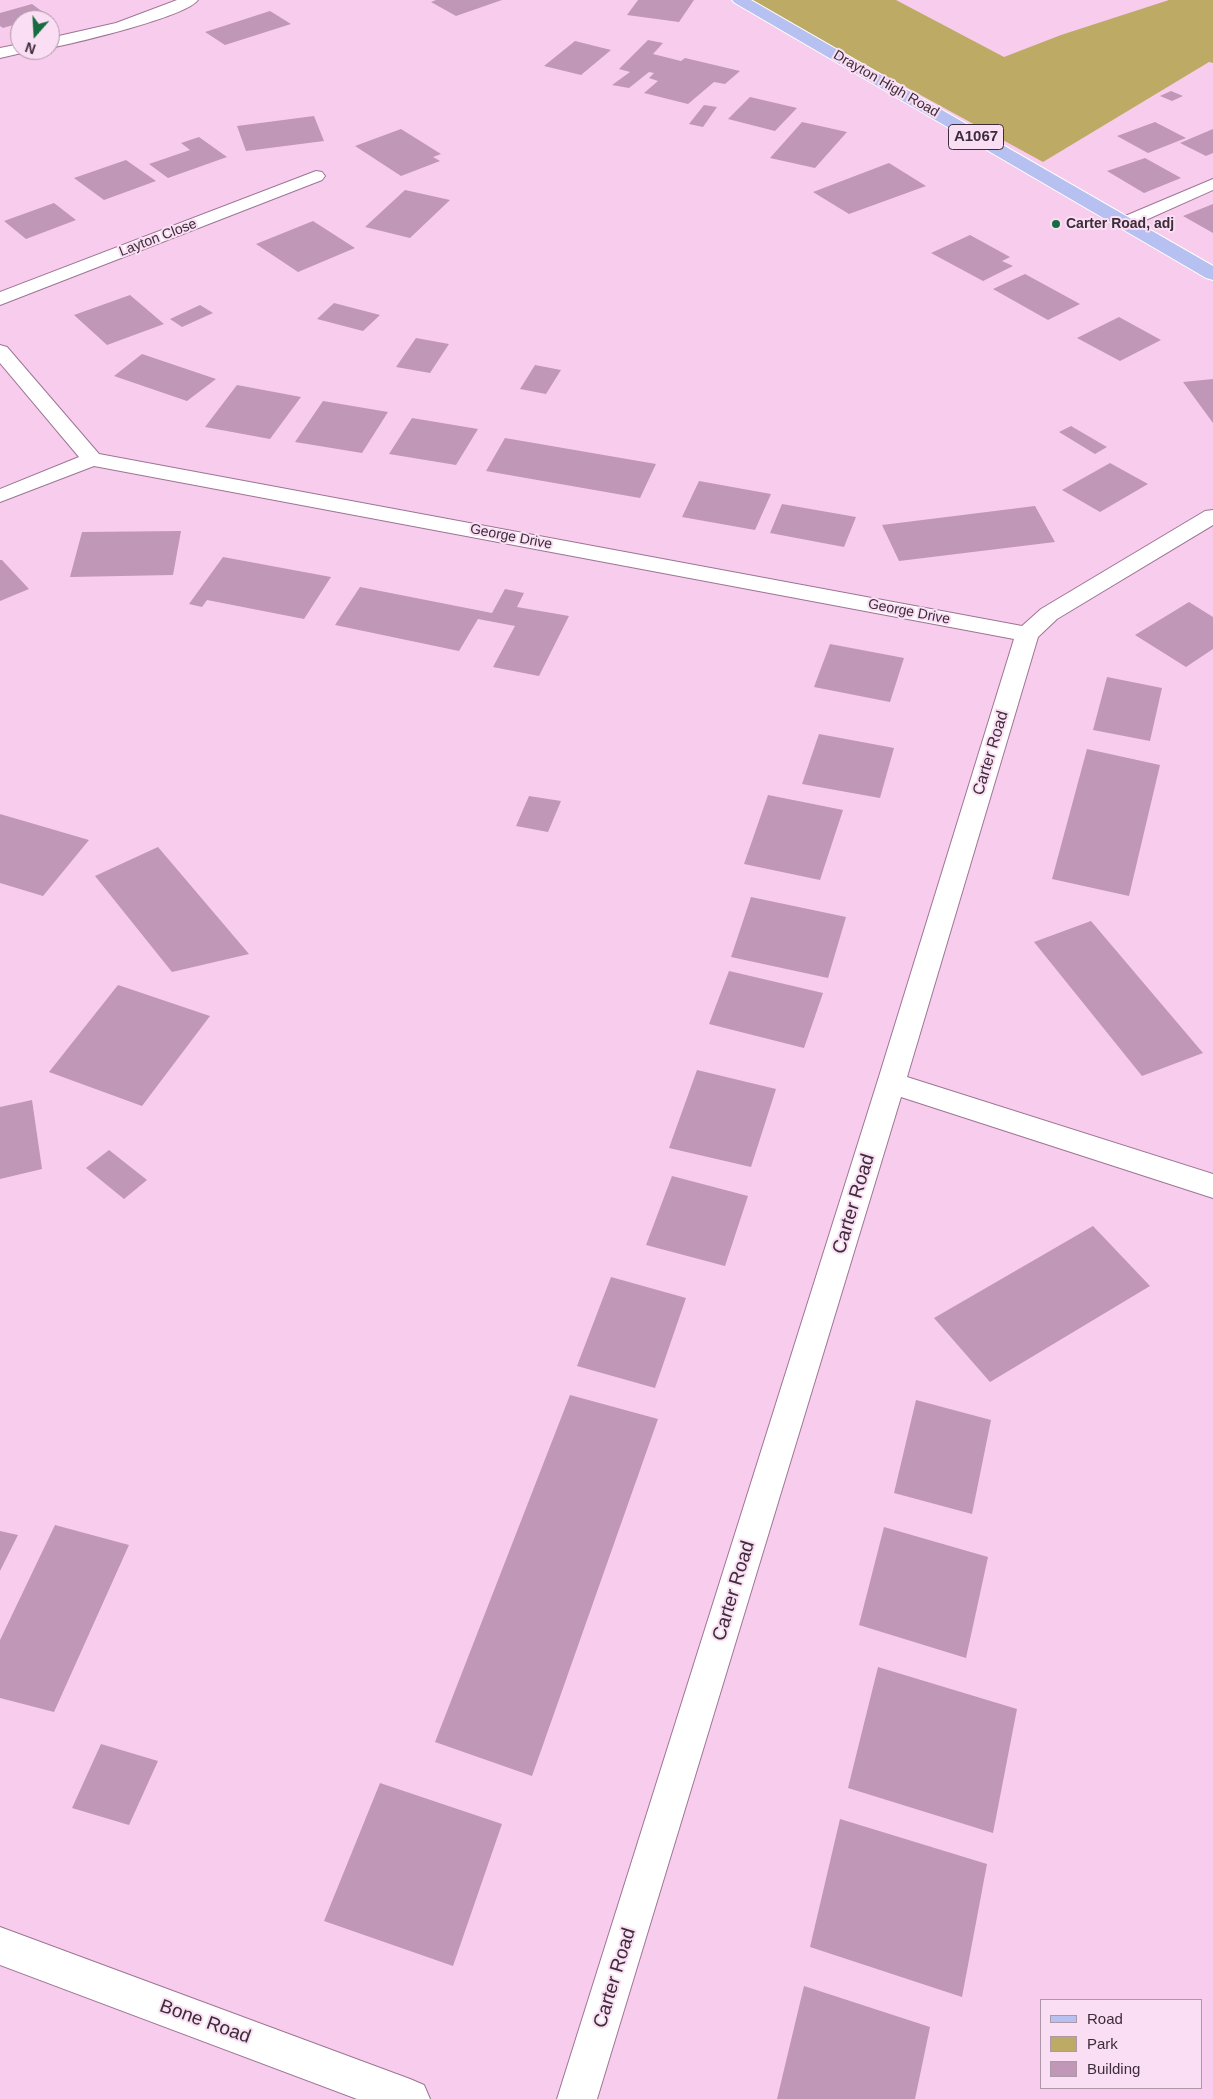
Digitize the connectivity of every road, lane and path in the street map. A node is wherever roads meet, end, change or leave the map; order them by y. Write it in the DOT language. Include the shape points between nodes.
graph roads {
  1 [pos="190,0"];
  2 [pos="740,0"];
  3 [pos="60,42"];
  4 [pos="316,176"];
  5 [pos="1213,184"];
  6 [pos="1124,223"];
  7 [pos="1213,274"];
  8 [pos="0,299"];
  9 [pos="0,351"];
  10 [pos="92,459"];
  11 [pos="0,496"];
  12 [pos="1213,516"];
  13 [pos="1027,634"];
  14 [pos="891,1083"];
  15 [pos="1213,1186"];
  16 [pos="0,1946"];
  17 [pos="410,2099"];
  18 [pos="577,2099"];
  1 -- 3 [label="street" via="151,18"];
  2 -- 6 [label="main road, Drayton High Road / A1067"];
  4 -- 8 [label="street, Layton Close"];
  5 -- 6 [label="street"];
  6 -- 7 [label="main road, Drayton High Road / A1067"];
  9 -- 10 [label="street"];
  10 -- 11 [label="street"];
  10 -- 13 [label="street, George Drive"];
  12 -- 13 [label="street" via="1049,614"];
  13 -- 14 [label="street, Carter Road"];
  14 -- 15 [label="street"];
  14 -- 18 [label="street, Carter Road"];
  16 -- 17 [label="street, Bone Road"];
}
